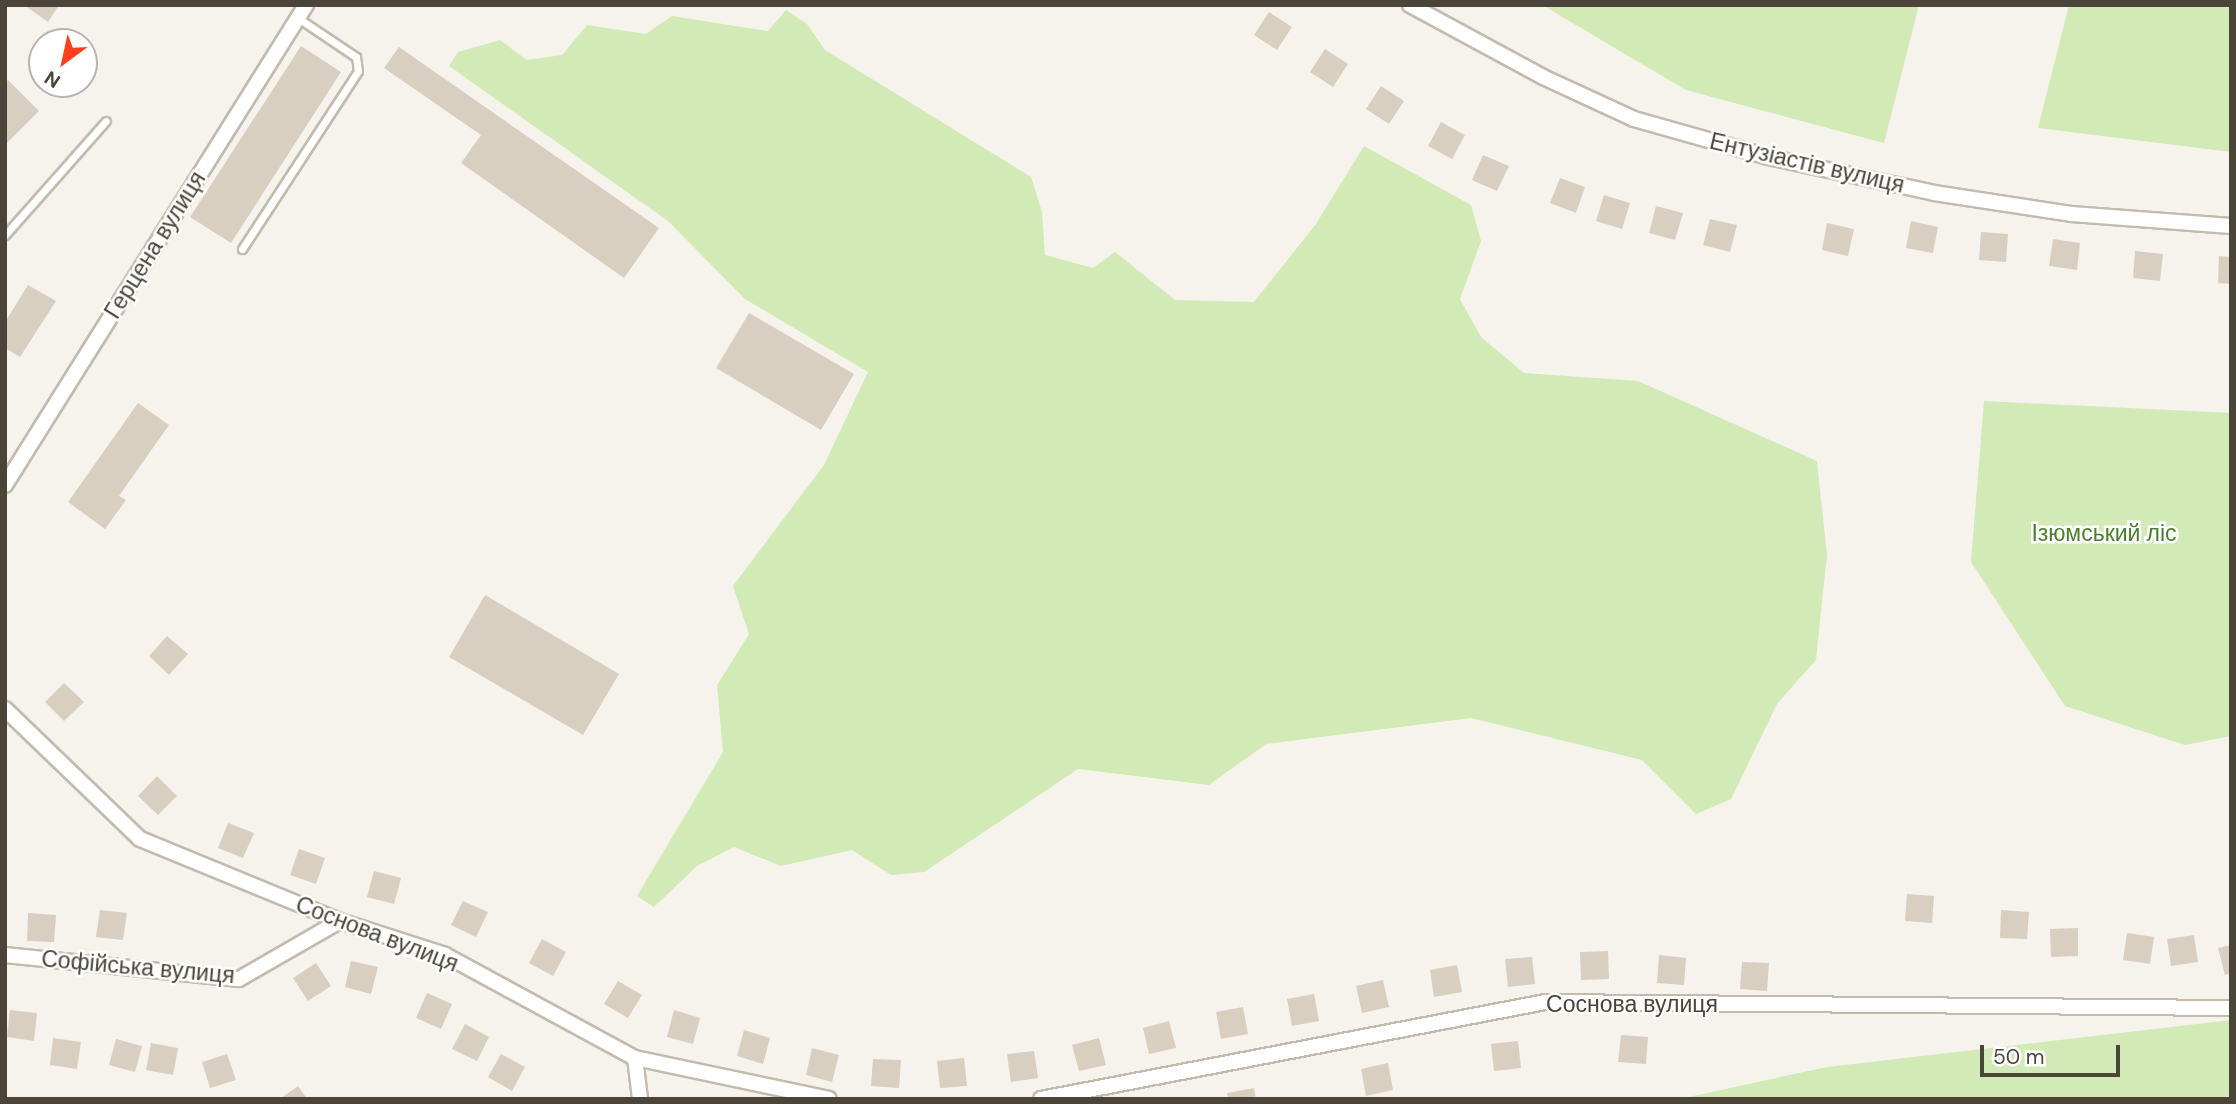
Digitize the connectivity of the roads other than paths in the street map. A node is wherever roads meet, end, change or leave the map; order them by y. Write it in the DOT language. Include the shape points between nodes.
graph roads {
  1 [pos="1410,5"];
  2 [pos="302,11"];
  3 [pos="106,121"];
  4 [pos="2231,226"];
  5 [pos="5,235"];
  6 [pos="242,249"];
  7 [pos="5,485"];
  8 [pos="5,709"];
  9 [pos="340,921"];
  10 [pos="5,955"];
  11 [pos="2231,1008"];
  12 [pos="635,1058"];
  13 [pos="640,1099"];
  14 [pos="828,1099"];
  15 [pos="1041,1099"];
  1 -- 4 [label="street, Ентузіастів вулиця" via="1543,77 1634,119 1768,157 1934,193 2044,210"];
  2 -- 6 [label="lane" via="356,57 358,71"];
  2 -- 7 [label="street, Герцена вулиця"];
  3 -- 5 [label="lane"];
  8 -- 9 [label="street, Соснова вулиця" via="140,839"];
  9 -- 10 [label="street, Софійська вулиця" via="239,979"];
  9 -- 12 [label="street, Соснова вулиця" via="444,955"];
  11 -- 15 [label="street, Соснова вулиця" via="1545,1002"];
  12 -- 13 [label="street"];
  12 -- 14 [label="street, Соснова вулиця"];
}
